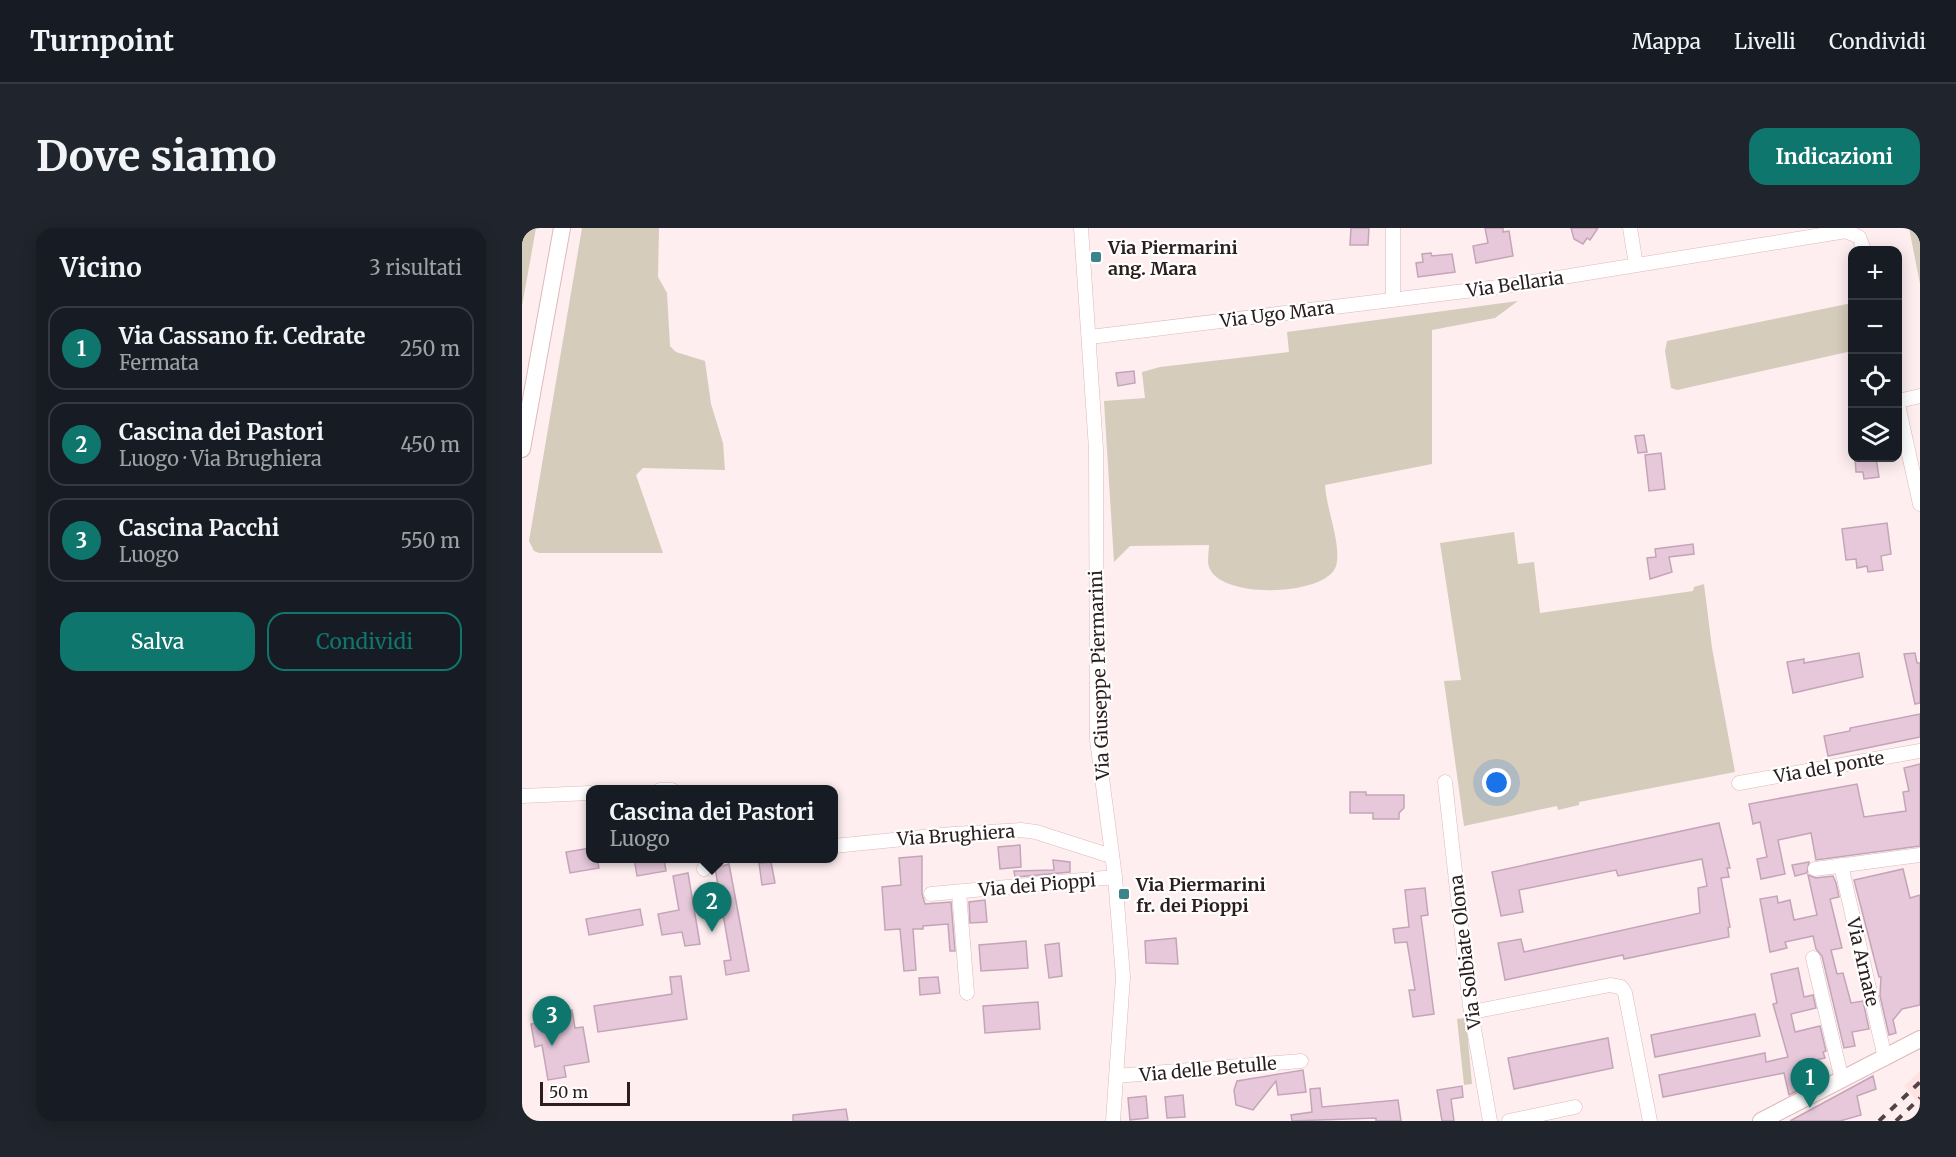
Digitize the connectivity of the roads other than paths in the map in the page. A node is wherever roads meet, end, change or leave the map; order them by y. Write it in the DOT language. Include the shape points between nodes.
graph roads {
  1 [pos="550,228"];
  2 [pos="562,228"];
  3 [pos="1081,228"];
  4 [pos="1393,228"];
  5 [pos="1630,228"];
  6 [pos="1862,246"];
  7 [pos="1636,265"];
  8 [pos="1393,299"];
  9 [pos="1090,338"];
  10 [pos="522,387"];
  11 [pos="1920,396"];
  12 [pos="1902,402"];
  13 [pos="1899,408"];
  14 [pos="522,449"];
  15 [pos="1920,504"];
  16 [pos="1920,751"];
  17 [pos="1445,782"];
  18 [pos="1739,783"];
  19 [pos="586,793"];
  20 [pos="522,796"];
  21 [pos="838,846"];
  22 [pos="1920,855"];
  23 [pos="1112,856"];
  24 [pos="1841,865"];
  25 [pos="1815,869"];
  26 [pos="1114,877"];
  27 [pos="959,892"];
  28 [pos="931,894"];
  29 [pos="1813,958"];
  30 [pos="967,993"];
  31 [pos="1472,1012"];
  32 [pos="1920,1040"];
  33 [pos="1885,1058"];
  34 [pos="1301,1061"];
  35 [pos="1116,1077"];
  36 [pos="1842,1080"];
  37 [pos="1575,1107"];
  38 [pos="1113,1121"];
  39 [pos="1490,1121"];
  40 [pos="1509,1121"];
  41 [pos="1650,1121"];
  42 [pos="1761,1121"];
  1 -- 10 [label="street"];
  2 -- 14 [label="street"];
  3 -- 9 [label="street, Via Giuseppe Piermarini"];
  4 -- 8 [label="street"];
  5 -- 7 [label="street"];
  6 -- 7 [label="street, Via Bellaria" via="1859,237 1845,231"];
  7 -- 8 [label="street, Via Bellaria"];
  8 -- 9 [label="street, Via Ugo Mara"];
  9 -- 23 [label="street, Via Giuseppe Piermarini" via="1096,449 1096,722"];
  11 -- 12 [label="street"];
  13 -- 15 [label="street"];
  16 -- 18 [label="street, Via del ponte"];
  17 -- 31 [label="street, Via Solbiate Olona"];
  19 -- 20 [label="street"];
  21 -- 23 [label="street, Via Brughiera" via="1021,831 1036,832"];
  22 -- 24 [label="street"];
  23 -- 26 [label="street, Via Giuseppe Piermarini"];
  24 -- 25 [label="street"];
  24 -- 33 [label="street, Via Arnate"];
  26 -- 27 [label="street, Via dei Pioppi"];
  26 -- 35 [label="street, Via Giuseppe Piermarini" via="1123,976"];
  27 -- 28 [label="street, Via dei Pioppi"];
  27 -- 30 [label="street, Via dei Pioppi"];
  29 -- 36 [label="street"];
  31 -- 39 [label="street, Via Solbiate Olona"];
  31 -- 41 [label="street" via="1610,985 1621,987"];
  32 -- 33 [label="street"];
  33 -- 36 [label="street"];
  34 -- 35 [label="street, Via delle Betulle"];
  35 -- 38 [label="street, Via Giuseppe Piermarini"];
  36 -- 42 [label="street"];
  37 -- 40 [label="street"];
}
